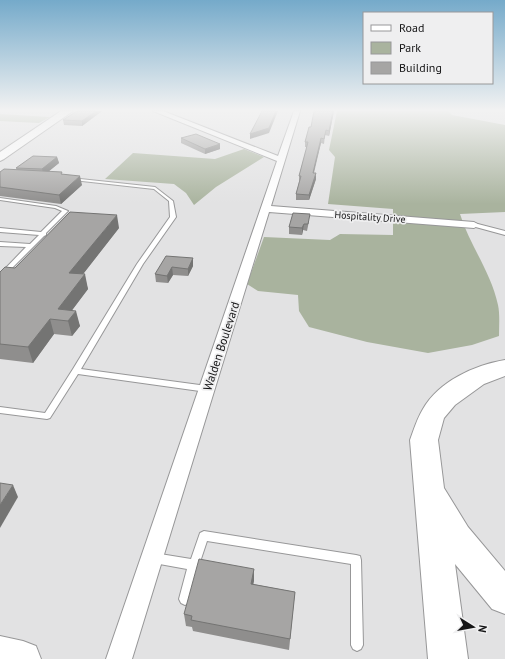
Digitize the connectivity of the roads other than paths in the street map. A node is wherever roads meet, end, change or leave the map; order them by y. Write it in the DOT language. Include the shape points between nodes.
graph roads {
  1 [pos="22,142"];
  2 [pos="235,142"];
  3 [pos="286,142"];
  4 [pos="1,156"];
  5 [pos="280,159"];
  6 [pos="65,179"];
  7 [pos="0,199"];
  8 [pos="266,209"];
  9 [pos="474,224"];
  10 [pos="0,230"];
  11 [pos="505,233"];
  12 [pos="44,234"];
  13 [pos="0,244"];
  14 [pos="31,246"];
  15 [pos="0,277"];
  16 [pos="505,368"];
  17 [pos="76,371"];
  18 [pos="207,390"];
  19 [pos="0,410"];
  20 [pos="427,474"];
  21 [pos="152,558"];
  22 [pos="194,565"];
  23 [pos="505,596"];
  24 [pos="185,599"];
  25 [pos="357,645"];
  26 [pos="0,654"];
  27 [pos="23,659"];
  28 [pos="119,659"];
  29 [pos="448,659"];
  1 -- 4 [label="main road"];
  2 -- 5 [label="street"];
  3 -- 5 [label="street, Walden Boulevard"];
  5 -- 8 [label="street, Walden Boulevard"];
  6 -- 17 [label="lane" via="155,188 170,201 173,217 140,264"];
  7 -- 12 [label="lane" via="56,207 65,211"];
  8 -- 9 [label="street, Hospitality Drive"];
  8 -- 18 [label="street, Walden Boulevard"];
  9 -- 11 [label="lane"];
  10 -- 12 [label="lane"];
  12 -- 14 [label="lane"];
  13 -- 14 [label="lane"];
  14 -- 15 [label="lane"];
  16 -- 20 [label="highway" via="470,381 450,395 433,414 424,440"];
  17 -- 18 [label="lane"];
  17 -- 19 [label="lane" via="47,416"];
  18 -- 21 [label="street, Walden Boulevard"];
  20 -- 23 [label="highway" via="443,517 481,571"];
  20 -- 29 [label="highway"];
  21 -- 22 [label="lane"];
  21 -- 28 [label="street, Walden Boulevard"];
  22 -- 24 [label="lane"];
  22 -- 25 [label="lane" via="204,536 356,560"];
  26 -- 27 [label="main road"];
}
